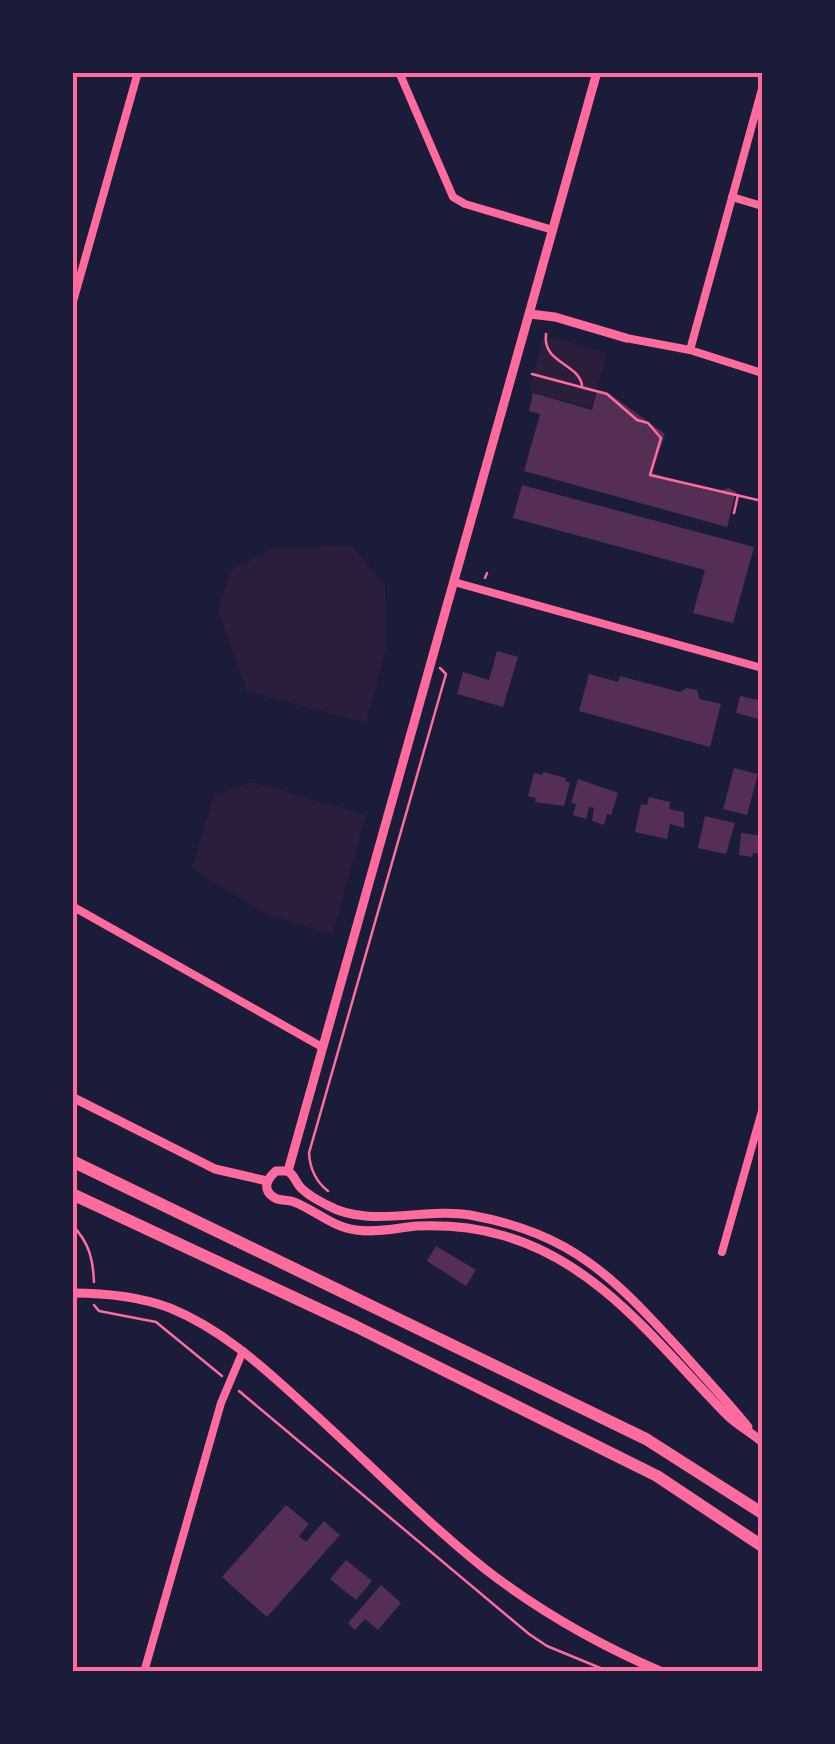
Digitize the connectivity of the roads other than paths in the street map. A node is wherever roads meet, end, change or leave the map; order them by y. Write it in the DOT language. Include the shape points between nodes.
graph roads {
  1 [pos="138,72"];
  2 [pos="399,72"];
  3 [pos="597,72"];
  4 [pos="762,90"];
  5 [pos="732,197"];
  6 [pos="762,206"];
  7 [pos="553,230"];
  8 [pos="72,306"];
  9 [pos="530,314"];
  10 [pos="626,338"];
  11 [pos="690,350"];
  12 [pos="762,373"];
  13 [pos="454,582"];
  14 [pos="762,668"];
  15 [pos="72,906"];
  16 [pos="322,1047"];
  17 [pos="72,1097"];
  18 [pos="762,1111"];
  19 [pos="72,1161"];
  20 [pos="288,1171"];
  21 [pos="267,1182"];
  22 [pos="298,1186"];
  23 [pos="72,1194"];
  24 [pos="288,1199"];
  25 [pos="722,1252"];
  26 [pos="72,1292"];
  27 [pos="243,1351"];
  28 [pos="759,1439"];
  29 [pos="762,1513"];
  30 [pos="762,1546"];
  31 [pos="144,1672"];
  32 [pos="662,1672"];
  1 -- 8 [label="street"];
  2 -- 7 [label="street" via="452,197"];
  3 -- 7 [label="street"];
  4 -- 5 [label="street"];
  5 -- 6 [label="street"];
  5 -- 11 [label="street"];
  7 -- 9 [label="street"];
  9 -- 10 [label="street"];
  9 -- 13 [label="street"];
  10 -- 11 [label="street"];
  11 -- 12 [label="street"];
  13 -- 14 [label="street"];
  13 -- 16 [label="street"];
  15 -- 16 [label="street"];
  16 -- 20 [label="street"];
  17 -- 21 [label="street" via="215,1169"];
  18 -- 25 [label="street"];
  19 -- 29 [label="highway" via="646,1438"];
  20 -- 21 [label="street" via="276,1171"];
  20 -- 22 [label="street"];
  21 -- 24 [label="street" via="270,1195"];
  22 -- 24 [label="street"];
  22 -- 28 [label="street" via="350,1214 465,1214 552,1239 607,1273 643,1307"];
  23 -- 30 [label="highway" via="657,1476"];
  24 -- 28 [label="street" via="354,1230 460,1226 503,1235 572,1266 656,1336 728,1417"];
  26 -- 27 [label="street" via="168,1308"];
  27 -- 31 [label="street" via="228,1381"];
  27 -- 32 [label="street" via="484,1568 583,1634"];
}
